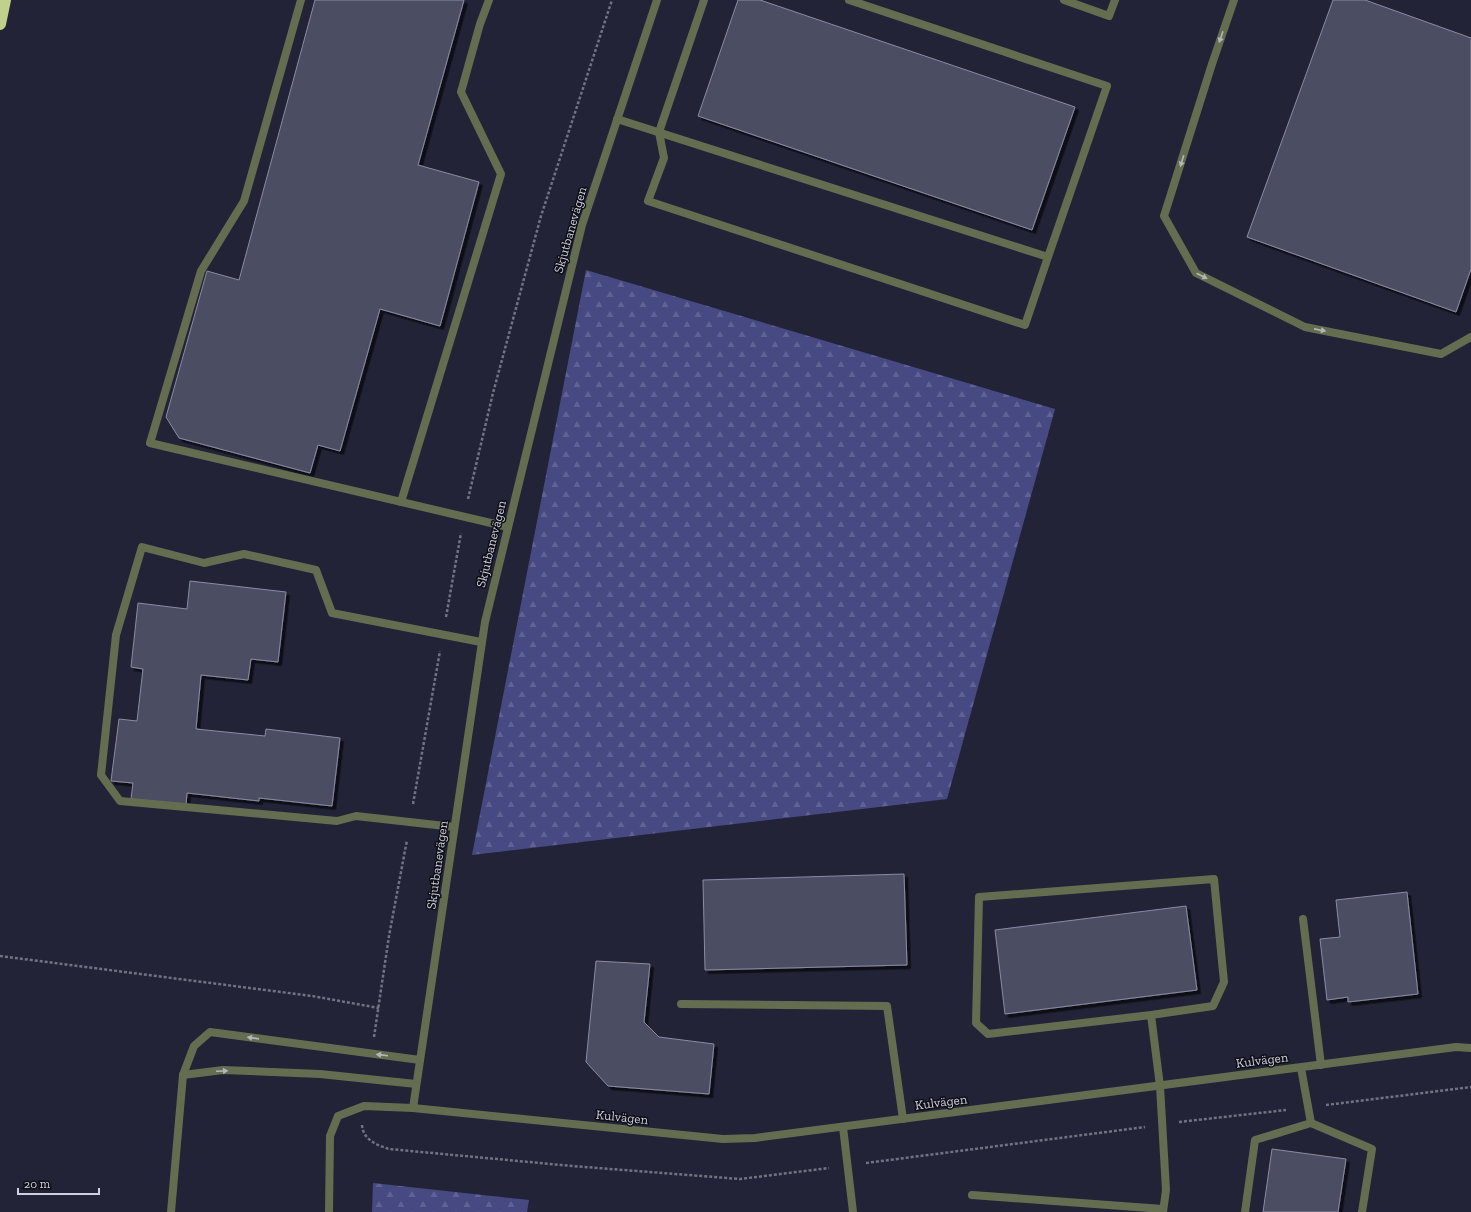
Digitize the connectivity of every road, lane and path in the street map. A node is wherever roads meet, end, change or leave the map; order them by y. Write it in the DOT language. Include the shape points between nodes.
graph roads {
  1 [pos="5,0"];
  2 [pos="301,0"];
  3 [pos="489,0"];
  4 [pos="612,0"];
  5 [pos="657,0"];
  6 [pos="704,0"];
  7 [pos="849,0"];
  8 [pos="1064,0"];
  9 [pos="1115,0"];
  10 [pos="1234,0"];
  11 [pos="0,24"];
  12 [pos="617,119"];
  13 [pos="659,132"];
  14 [pos="1048,257"];
  15 [pos="1471,337"];
  16 [pos="402,502"];
  17 [pos="464,516"];
  18 [pos="508,527"];
  19 [pos="443,635"];
  20 [pos="481,642"];
  21 [pos="410,822"];
  22 [pos="454,827"];
  23 [pos="1302,919"];
  24 [pos="0,956"];
  25 [pos="681,1004"];
  26 [pos="378,1008"];
  27 [pos="1151,1015"];
  28 [pos="1471,1048"];
  29 [pos="372,1054"];
  30 [pos="420,1060"];
  31 [pos="1321,1065"];
  32 [pos="1300,1068"];
  33 [pos="183,1075"];
  34 [pos="416,1084"];
  35 [pos="1160,1086"];
  36 [pos="1471,1087"];
  37 [pos="364,1106"];
  38 [pos="413,1108"];
  39 [pos="1308,1108"];
  40 [pos="903,1119"];
  41 [pos="1311,1123"];
  42 [pos="1162,1125"];
  43 [pos="844,1127"];
  44 [pos="848,1165"];
  45 [pos="972,1195"];
  46 [pos="1163,1210"];
  47 [pos="172,1212"];
  48 [pos="329,1212"];
  49 [pos="853,1212"];
  50 [pos="1245,1212"];
  51 [pos="1362,1212"];
  1 -- 11 [label="highway"];
  2 -- 16 [label="street" via="244,201 201,270 150,443"];
  3 -- 16 [label="street" via="461,92 501,174"];
  4 -- 17 [label="path" via="541,216 493,393"];
  5 -- 12 [label="street, Skjutbanevägen"];
  6 -- 13 [label="street"];
  7 -- 14 [label="street" via="1107,86"];
  8 -- 9 [label="street" via="1109,16"];
  10 -- 15 [label="street, one-way" via="1164,216 1196,273 1304,327 1441,354"];
  12 -- 13 [label="street"];
  12 -- 18 [label="street, Skjutbanevägen" via="582,225"];
  13 -- 14 [label="street"];
  13 -- 14 [label="street" via="664,158 648,201 1025,325"];
  16 -- 17 [label="street"];
  17 -- 18 [label="street"];
  17 -- 19 [label="path"];
  18 -- 20 [label="street, Skjutbanevägen"];
  19 -- 20 [label="street"];
  19 -- 21 [label="path"];
  19 -- 21 [label="street" via="332,613 316,570 244,554 204,563 142,547 116,635 101,775 120,801 337,821 356,816"];
  20 -- 22 [label="street, Skjutbanevägen"];
  21 -- 22 [label="street"];
  21 -- 26 [label="path"];
  22 -- 30 [label="street, Skjutbanevägen"];
  23 -- 31 [label="street"];
  24 -- 26 [label="path" via="312,996"];
  25 -- 40 [label="street" via="887,1006"];
  26 -- 29 [label="path"];
  27 -- 27 [label="street" via="1213,1006 1224,982 1214,879 979,897 976,1023 988,1034"];
  27 -- 35 [label="street"];
  28 -- 31 [label="street, Kulvägen" via="1456,1047"];
  30 -- 29 [label="street, one-way"];
  29 -- 33 [label="street, one-way" via="210,1032 194,1046"];
  30 -- 34 [label="street, Skjutbanevägen"];
  31 -- 32 [label="street, Kulvägen"];
  32 -- 35 [label="street, Kulvägen"];
  32 -- 39 [label="street"];
  33 -- 34 [label="street, one-way" via="223,1070 320,1074"];
  33 -- 47 [label="street"];
  34 -- 38 [label="street, Skjutbanevägen"];
  35 -- 40 [label="street, Kulvägen"];
  35 -- 42 [label="street"];
  36 -- 39 [label="path"];
  37 -- 38 [label="street, Kulvägen"];
  37 -- 44 [label="path" via="362,1128 367,1137 375,1144 389,1149 740,1179"];
  37 -- 48 [label="street" via="338,1116 330,1136"];
  38 -- 43 [label="street, Kulvägen" via="723,1139 755,1138"];
  39 -- 41 [label="street"];
  39 -- 42 [label="path"];
  40 -- 43 [label="street, Kulvägen"];
  41 -- 50 [label="street" via="1255,1140"];
  41 -- 51 [label="street" via="1372,1149"];
  42 -- 44 [label="path"];
  42 -- 46 [label="street" via="1166,1190"];
  43 -- 44 [label="street"];
  44 -- 49 [label="street"];
  45 -- 46 [label="street"];
}
